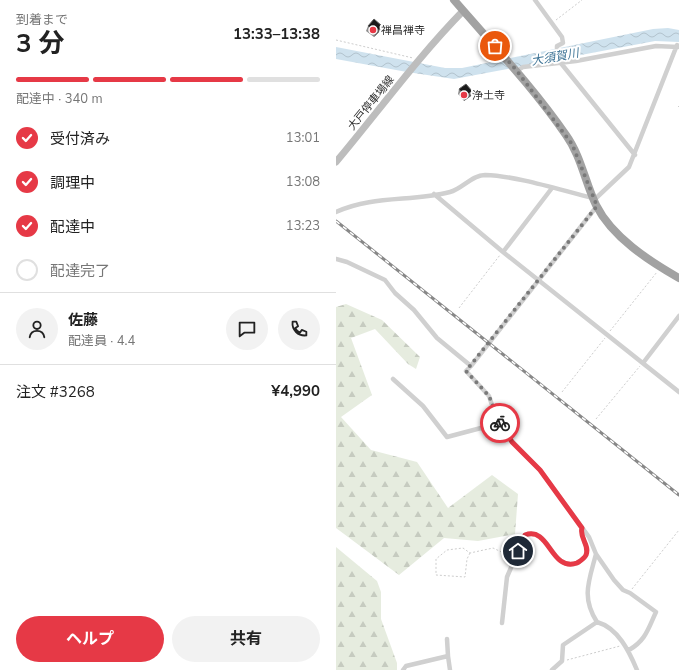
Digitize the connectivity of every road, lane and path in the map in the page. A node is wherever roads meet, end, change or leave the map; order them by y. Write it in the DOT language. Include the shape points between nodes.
graph roads {
  1 [pos="454,0"];
  2 [pos="535,0"];
  3 [pos="582,0"];
  4 [pos="463,11"];
  5 [pos="552,23"];
  6 [pos="336,40"];
  7 [pos="678,46"];
  8 [pos="557,49"];
  9 [pos="419,59"];
  10 [pos="560,62"];
  11 [pos="516,70"];
  12 [pos="635,155"];
  13 [pos="336,162"];
  14 [pos="552,188"];
  15 [pos="434,194"];
  16 [pos="595,201"];
  17 [pos="336,212"];
  18 [pos="503,252"];
  19 [pos="336,259"];
  20 [pos="661,267"];
  21 [pos="679,278"];
  22 [pos="539,280"];
  23 [pos="459,308"];
  24 [pos="679,316"];
  25 [pos="608,334"];
  26 [pos="643,363"];
  27 [pos="471,366"];
  28 [pos="393,379"];
  29 [pos="562,392"];
  30 [pos="679,392"];
  31 [pos="496,417"];
  32 [pos="596,419"];
  33 [pos="582,528"];
  34 [pos="679,530"];
  35 [pos="470,553"];
  36 [pos="596,554"];
  37 [pos="514,559"];
  38 [pos="630,593"];
  39 [pos="597,622"];
  40 [pos="502,623"];
  41 [pos="447,639"];
  42 [pos="624,645"];
  43 [pos="629,650"];
  44 [pos="448,656"];
  45 [pos="562,661"];
  46 [pos="403,670"];
  47 [pos="450,670"];
  48 [pos="552,670"];
  49 [pos="636,670"];
  1 -- 4 [label="highway"];
  2 -- 5 [label="street"];
  3 -- 5 [label="path"];
  4 -- 9 [label="main road"];
  4 -- 11 [label="highway"];
  5 -- 8 [label="street" via="563,43 557,46"];
  6 -- 9 [label="path"];
  7 -- 10 [label="street" via="656,46"];
  7 -- 12 [label="street"];
  9 -- 13 [label="main road, 大戸停車場線"];
  10 -- 11 [label="street"];
  10 -- 12 [label="street"];
  11 -- 16 [label="highway" via="572,144"];
  12 -- 16 [label="street" via="623,175"];
  14 -- 15 [label="street" via="484,175 475,177 457,190"];
  14 -- 16 [label="street"];
  14 -- 18 [label="street"];
  15 -- 17 [label="street" via="369,201"];
  15 -- 18 [label="street"];
  16 -- 20 [label="highway" via="626,242"];
  16 -- 22 [label="street"];
  18 -- 22 [label="street"];
  18 -- 23 [label="path"];
  19 -- 27 [label="street" via="386,280 437,338"];
  20 -- 21 [label="highway"];
  20 -- 25 [label="path"];
  22 -- 25 [label="street"];
  22 -- 27 [label="street"];
  24 -- 26 [label="street"];
  25 -- 26 [label="street"];
  25 -- 29 [label="path"];
  26 -- 30 [label="street"];
  26 -- 32 [label="path"];
  27 -- 31 [label="street" via="466,371 489,396"];
  28 -- 31 [label="street" via="423,406 447,437 481,428"];
  31 -- 33 [label="street" via="507,436 540,470"];
  33 -- 36 [label="street"];
  33 -- 37 [label="street" via="581,535 586,546 586,554 581,561 567,565 562,563 548,545 533,534 525,535"];
  34 -- 38 [label="path"];
  35 -- 35 [label="path" via="464,548 446,550 436,559 436,575 465,576"];
  35 -- 37 [label="path" via="493,548"];
  36 -- 38 [label="street" via="614,580 623,590"];
  36 -- 39 [label="street" via="587,587 587,597 590,611"];
  37 -- 40 [label="street" via="507,577"];
  38 -- 43 [label="street" via="656,612 644,638"];
  39 -- 42 [label="street" via="607,625"];
  39 -- 45 [label="street" via="563,645"];
  41 -- 44 [label="street"];
  42 -- 43 [label="street"];
  42 -- 45 [label="path"];
  43 -- 49 [label="street"];
  44 -- 46 [label="street" via="406,666"];
  44 -- 47 [label="street"];
  45 -- 48 [label="street"];
}
